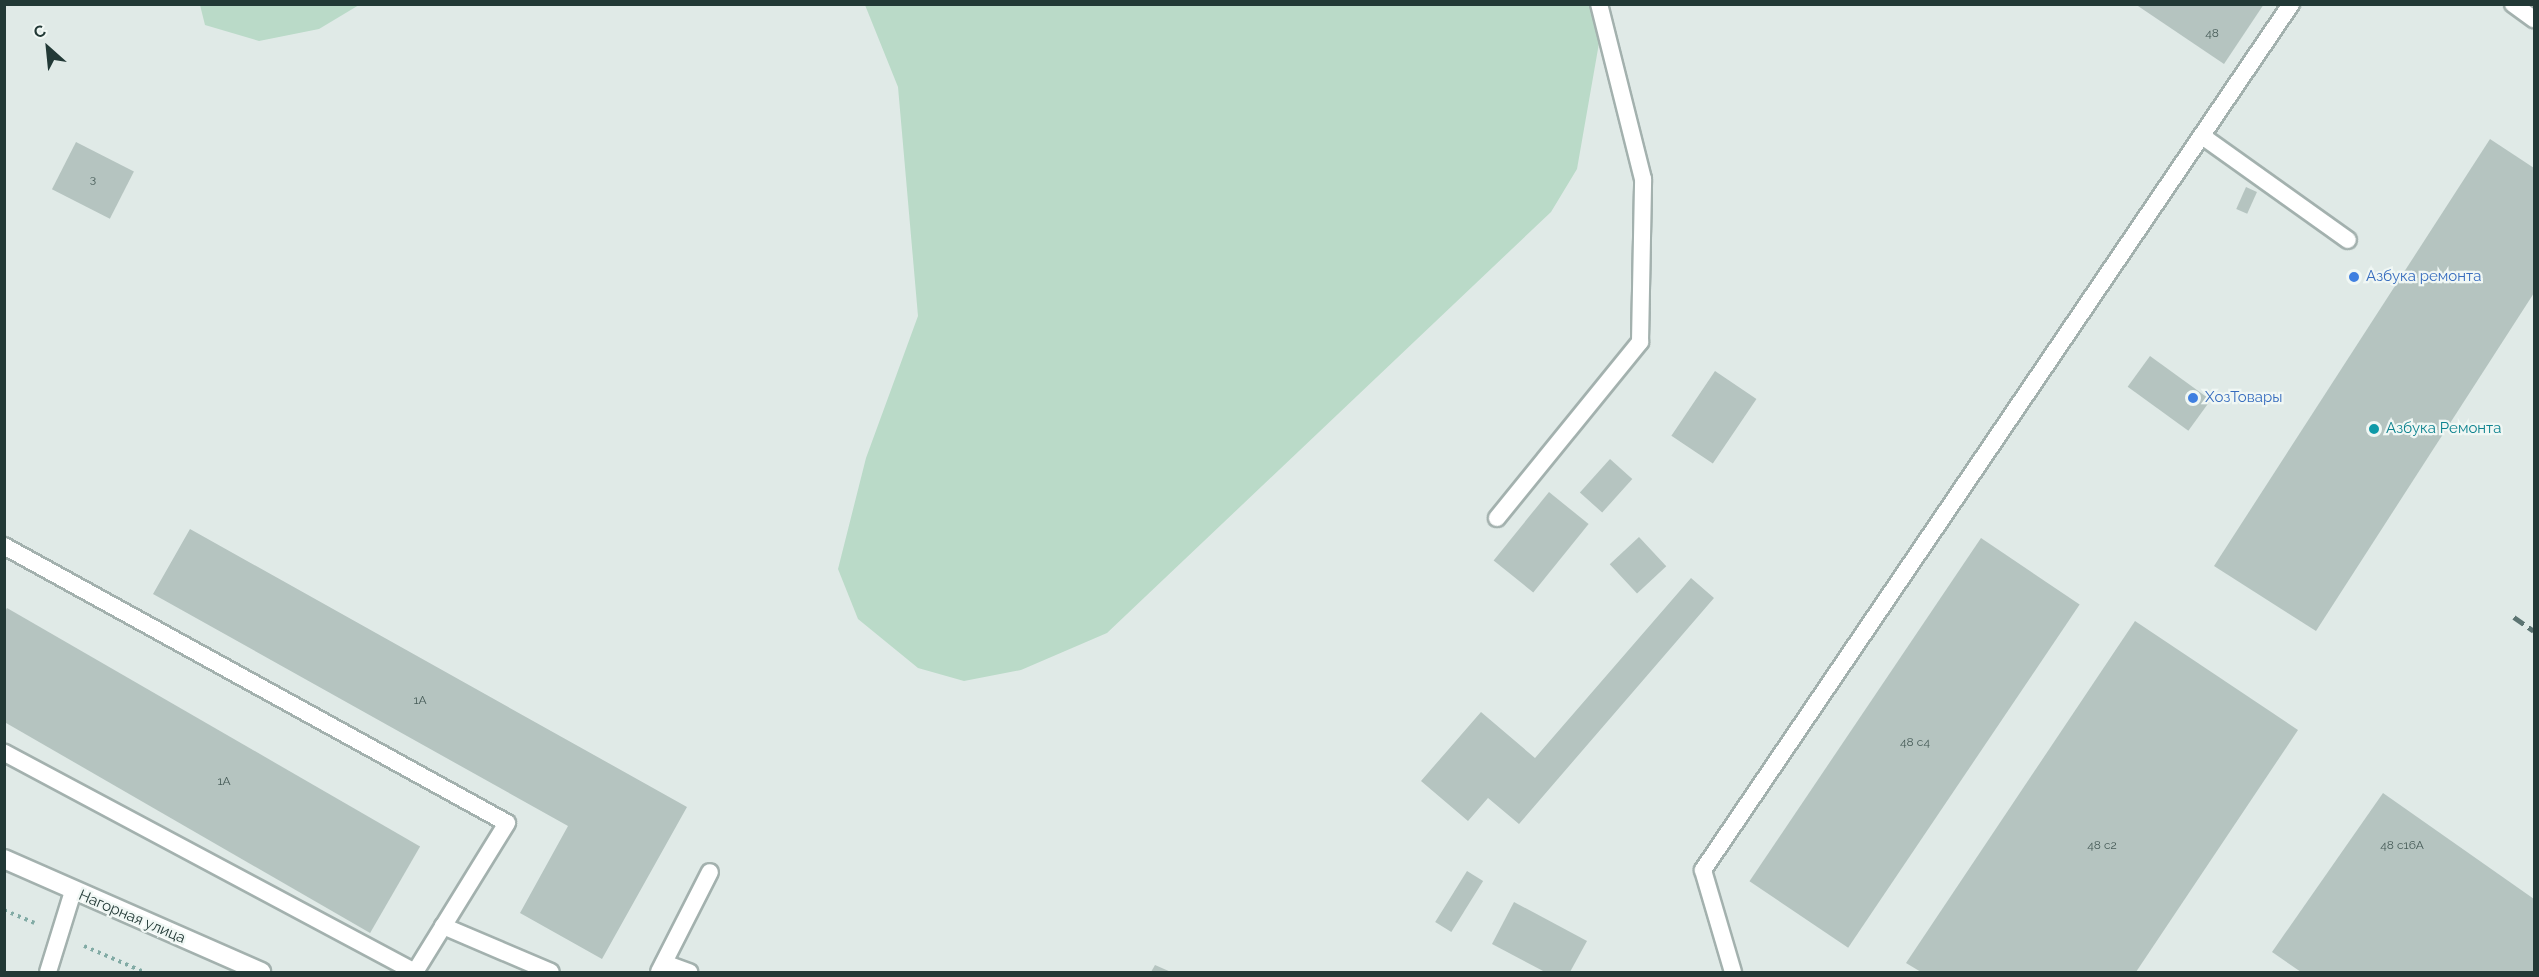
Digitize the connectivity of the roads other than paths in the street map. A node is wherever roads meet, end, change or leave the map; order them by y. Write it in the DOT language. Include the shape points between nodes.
graph roads {
  1 [pos="1599,4"];
  2 [pos="2291,4"];
  3 [pos="2513,4"];
  4 [pos="2535,19"];
  5 [pos="2202,136"];
  6 [pos="2348,240"];
  7 [pos="1497,518"];
  8 [pos="4,546"];
  9 [pos="4,753"];
  10 [pos="4,859"];
  11 [pos="710,872"];
  12 [pos="73,891"];
  13 [pos="443,926"];
  14 [pos="661,968"];
  15 [pos="48,972"];
  16 [pos="261,972"];
  17 [pos="551,972"];
  18 [pos="689,972"];
  19 [pos="1733,972"];
  1 -- 7 [label="lane" via="1642,179 1640,342"];
  2 -- 5 [label="lane"];
  3 -- 4 [label="lane"];
  5 -- 6 [label="lane"];
  5 -- 19 [label="lane" via="1703,870"];
  8 -- 13 [label="lane" via="507,823"];
  9 -- 13 [label="lane" via="415,972"];
  10 -- 12 [label="street, Нагорная улица"];
  11 -- 14 [label="lane"];
  12 -- 15 [label="lane"];
  12 -- 16 [label="street, Нагорная улица"];
  13 -- 17 [label="lane"];
  14 -- 18 [label="lane"];
}
